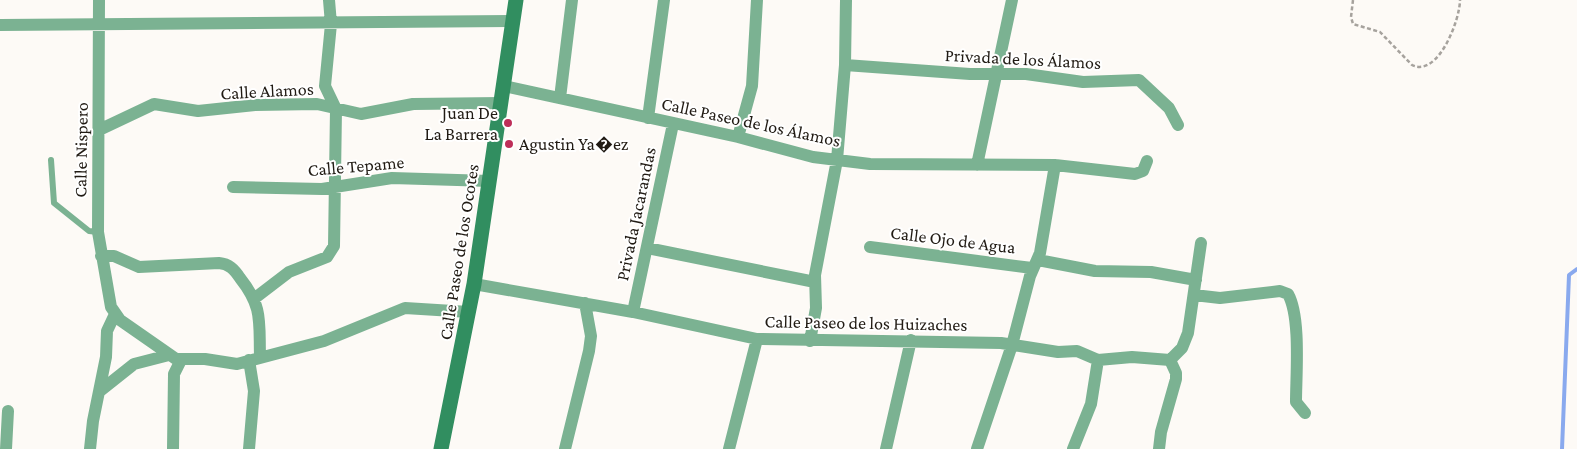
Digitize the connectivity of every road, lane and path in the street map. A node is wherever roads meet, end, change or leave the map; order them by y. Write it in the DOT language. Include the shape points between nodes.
graph roads {
  1 [pos="99,0"];
  2 [pos="329,0"];
  3 [pos="516,0"];
  4 [pos="572,0"];
  5 [pos="664,0"];
  6 [pos="757,0"];
  7 [pos="846,0"];
  8 [pos="1012,0"];
  9 [pos="1353,0"];
  10 [pos="1460,0"];
  11 [pos="512,21"];
  12 [pos="331,24"];
  13 [pos="0,25"];
  14 [pos="98,26"];
  15 [pos="845,65"];
  16 [pos="998,74"];
  17 [pos="504,86"];
  18 [pos="560,98"];
  19 [pos="501,103"];
  20 [pos="336,109"];
  21 [pos="648,118"];
  22 [pos="673,124"];
  23 [pos="1178,125"];
  24 [pos="99,130"];
  25 [pos="738,137"];
  26 [pos="51,160"];
  27 [pos="837,160"];
  28 [pos="1147,161"];
  29 [pos="977,165"];
  30 [pos="1055,165"];
  31 [pos="490,181"];
  32 [pos="233,187"];
  33 [pos="334,188"];
  34 [pos="98,232"];
  35 [pos="1201,242"];
  36 [pos="870,247"];
  37 [pos="647,248"];
  38 [pos="101,256"];
  39 [pos="1035,264"];
  40 [pos="1196,280"];
  41 [pos="815,282"];
  42 [pos="474,284"];
  43 [pos="1194,295"];
  44 [pos="255,298"];
  45 [pos="585,303"];
  46 [pos="469,312"];
  47 [pos="633,312"];
  48 [pos="114,314"];
  49 [pos="758,339"];
  50 [pos="911,340"];
  51 [pos="810,341"];
  52 [pos="1012,345"];
  53 [pos="175,358"];
  54 [pos="254,358"];
  55 [pos="1098,360"];
  56 [pos="1170,360"];
  57 [pos="100,391"];
  58 [pos="8,411"];
  59 [pos="1305,413"];
  60 [pos="6,449"];
  61 [pos="90,449"];
  62 [pos="173,449"];
  63 [pos="249,449"];
  64 [pos="441,449"];
  65 [pos="565,449"];
  66 [pos="729,449"];
  67 [pos="886,449"];
  68 [pos="977,449"];
  69 [pos="1073,449"];
  70 [pos="1159,449"];
  1 -- 14 [label="street, Calle Nispero"];
  2 -- 12 [label="street"];
  3 -- 11 [label="street, Calle Paseo de los Ocotes"];
  4 -- 18 [label="street"];
  5 -- 21 [label="street"];
  6 -- 25 [label="street" via="752,86"];
  7 -- 15 [label="street"];
  8 -- 16 [label="street"];
  9 -- 10 [label="path" via="1353,24 1380,32 1412,66 1418,68 1429,66 1436,58 1456,23"];
  11 -- 12 [label="street"];
  11 -- 17 [label="street, Calle Paseo de los Ocotes"];
  12 -- 14 [label="street"];
  12 -- 20 [label="street" via="326,86"];
  13 -- 14 [label="street"];
  14 -- 24 [label="street, Calle Nispero"];
  15 -- 16 [label="street, Privada de los Álamos"];
  15 -- 27 [label="street"];
  16 -- 23 [label="street, Privada de los Álamos" via="1098,82 1139,80 1169,108"];
  16 -- 29 [label="street"];
  17 -- 18 [label="street, Calle Paseo de los Álamos"];
  17 -- 19 [label="street, Calle Paseo de los Ocotes"];
  18 -- 21 [label="street, Calle Paseo de los Álamos"];
  19 -- 20 [label="street, Calle Alamos" via="413,104 361,114"];
  19 -- 31 [label="street, Calle Paseo de los Ocotes"];
  20 -- 24 [label="street, Calle Alamos" via="317,104 198,111 154,104"];
  20 -- 33 [label="street"];
  21 -- 22 [label="street, Calle Paseo de los Álamos"];
  22 -- 25 [label="street, Calle Paseo de los Álamos"];
  22 -- 37 [label="street, Privada Jacarandas"];
  24 -- 34 [label="street, Calle Nispero"];
  25 -- 27 [label="street, Calle Paseo de los Álamos" via="775,149"];
  26 -- 34 [label="lane" via="54,203 89,231"];
  27 -- 29 [label="street, Calle Paseo de los Álamos" via="888,165"];
  27 -- 41 [label="street"];
  28 -- 30 [label="street, Calle Paseo de los Álamos" via="1138,174"];
  29 -- 30 [label="street, Calle Paseo de los Álamos"];
  30 -- 39 [label="street"];
  31 -- 33 [label="street, Calle Tepame" via="392,178"];
  31 -- 42 [label="street, Calle Paseo de los Ocotes"];
  32 -- 33 [label="street, Calle Tepame"];
  33 -- 44 [label="street" via="334,246 327,257 283,275"];
  34 -- 38 [label="street, Calle Nispero"];
  35 -- 40 [label="street"];
  36 -- 39 [label="street, Calle Ojo de Agua"];
  37 -- 41 [label="street"];
  37 -- 47 [label="street, Privada Jacarandas"];
  38 -- 44 [label="street" via="114,256 139,267 228,265"];
  38 -- 48 [label="street, Calle Nispero"];
  39 -- 40 [label="street, Calle Ojo de Agua" via="1095,271 1151,272"];
  39 -- 52 [label="street"];
  40 -- 43 [label="street"];
  41 -- 51 [label="street" via="816,308"];
  42 -- 45 [label="street, Calle Paseo de los Huizaches"];
  42 -- 46 [label="street, Calle Paseo de los Ocotes"];
  43 -- 56 [label="street" via="1186,341"];
  43 -- 59 [label="street" via="1220,298 1286,292 1292,304 1294,323 1296,402"];
  44 -- 54 [label="street" via="258,310"];
  45 -- 47 [label="street, Calle Paseo de los Huizaches"];
  45 -- 65 [label="street" via="591,336 589,351"];
  46 -- 54 [label="street" via="405,308 324,341"];
  46 -- 64 [label="street, Calle Paseo de los Ocotes"];
  47 -- 49 [label="street, Calle Paseo de los Huizaches"];
  48 -- 53 [label="street"];
  48 -- 57 [label="street" via="107,331 107,353"];
  49 -- 51 [label="street, Calle Paseo de los Huizaches"];
  49 -- 66 [label="street"];
  50 -- 51 [label="street, Calle Paseo de los Huizaches"];
  50 -- 52 [label="street, Calle Paseo de los Huizaches"];
  50 -- 67 [label="street"];
  52 -- 55 [label="street, Calle Paseo de los Huizaches" via="1058,352 1077,351"];
  52 -- 68 [label="street"];
  53 -- 54 [label="street" via="237,364"];
  53 -- 57 [label="street" via="134,364"];
  53 -- 62 [label="street"];
  54 -- 63 [label="street"];
  55 -- 56 [label="street, Calle Paseo de los Huizaches" via="1132,357"];
  55 -- 69 [label="street" via="1090,409"];
  56 -- 70 [label="street" via="1176,379"];
  57 -- 61 [label="street"];
  58 -- 60 [label="street"];
}
